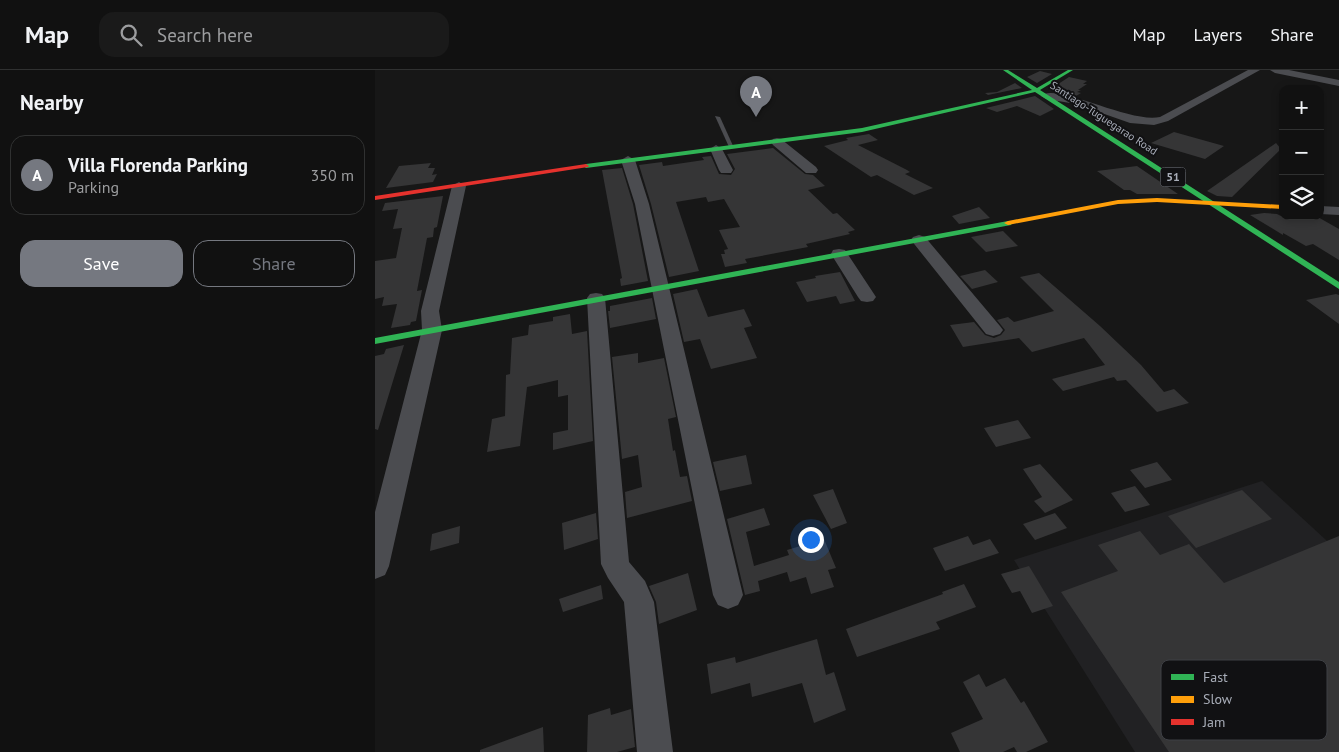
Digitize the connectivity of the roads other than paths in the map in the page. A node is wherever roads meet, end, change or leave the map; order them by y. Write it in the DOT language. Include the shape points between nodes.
graph roads {
  1 [pos="1005,70"];
  2 [pos="1071,70"];
  3 [pos="1255,70"];
  4 [pos="1275,70"];
  5 [pos="1339,83"];
  6 [pos="1041,93"];
  7 [pos="717,117"];
  8 [pos="777,142"];
  9 [pos="732,147"];
  10 [pos="716,149"];
  11 [pos="628,160"];
  12 [pos="726,170"];
  13 [pos="811,170"];
  14 [pos="459,186"];
  15 [pos="375,198"];
  16 [pos="1213,203"];
  17 [pos="1279,208"];
  18 [pos="1324,210"];
  19 [pos="1339,211"];
  20 [pos="919,240"];
  21 [pos="839,254"];
  22 [pos="660,286"];
  23 [pos="1339,286"];
  24 [pos="867,297"];
  25 [pos="596,298"];
  26 [pos="433,330"];
  27 [pos="993,330"];
  28 [pos="375,341"];
  29 [pos="375,566"];
  30 [pos="727,595"];
  31 [pos="655,752"];
  1 -- 6 [label="main road, Santiago-Tuguegarao Road / 51"];
  2 -- 6 [label="main road"];
  3 -- 6 [label="street" via="1160,121 1137,120"];
  4 -- 5 [label="street"];
  6 -- 8 [label="main road" via="861,130"];
  6 -- 16 [label="main road, Santiago-Tuguegarao Road / 51"];
  7 -- 9 [label="lane"];
  8 -- 9 [label="main road"];
  8 -- 13 [label="street"];
  9 -- 10 [label="main road"];
  10 -- 11 [label="main road"];
  10 -- 12 [label="street"];
  11 -- 14 [label="main road"];
  11 -- 22 [label="street" via="642,204"];
  14 -- 15 [label="main road"];
  14 -- 26 [label="street" via="430,311"];
  16 -- 17 [label="main road"];
  16 -- 20 [label="main road" via="1118,202"];
  16 -- 23 [label="main road, Santiago-Tuguegarao Road / 51"];
  18 -- 19 [label="street"];
  20 -- 21 [label="main road"];
  20 -- 27 [label="street"];
  21 -- 22 [label="main road"];
  21 -- 24 [label="street"];
  22 -- 25 [label="main road"];
  22 -- 30 [label="street"];
  25 -- 26 [label="main road"];
  25 -- 31 [label="street" via="615,564 619,574 632,586 639,602"];
  26 -- 28 [label="main road"];
  26 -- 29 [label="street"];
}
